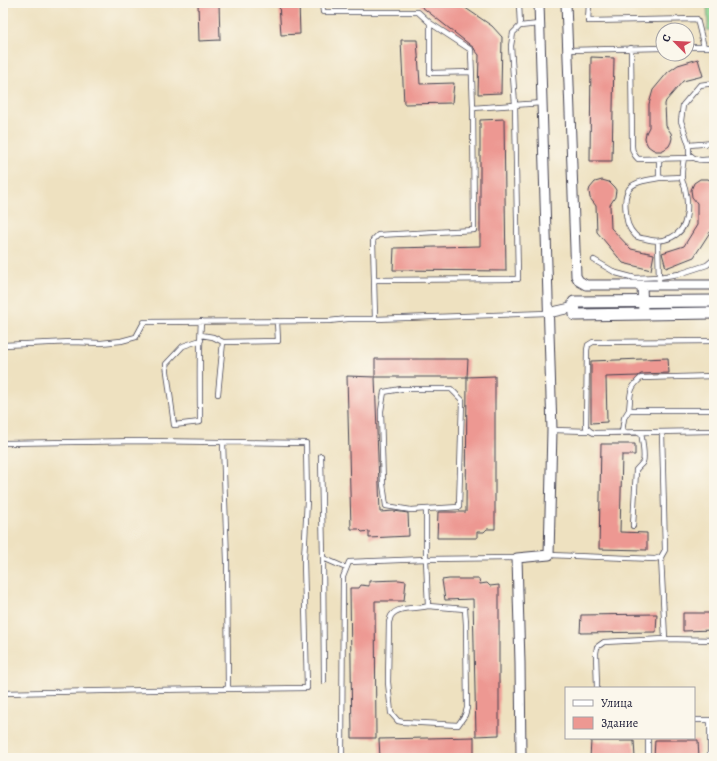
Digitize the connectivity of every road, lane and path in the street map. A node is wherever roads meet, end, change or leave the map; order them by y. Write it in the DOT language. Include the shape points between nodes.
graph roads {
  1 [pos="322,3"];
  2 [pos="519,3"];
  3 [pos="538,3"];
  4 [pos="566,3"];
  5 [pos="588,3"];
  6 [pos="430,22"];
  7 [pos="539,24"];
  8 [pos="520,26"];
  9 [pos="695,47"];
  10 [pos="704,47"];
  11 [pos="714,47"];
  12 [pos="631,48"];
  13 [pos="655,48"];
  14 [pos="568,50"];
  15 [pos="471,72"];
  16 [pos="714,83"];
  17 [pos="542,103"];
  18 [pos="515,105"];
  19 [pos="474,108"];
  20 [pos="714,143"];
  21 [pos="689,145"];
  22 [pos="659,158"];
  23 [pos="684,158"];
  24 [pos="692,158"];
  25 [pos="714,159"];
  26 [pos="682,177"];
  27 [pos="659,178"];
  28 [pos="658,241"];
  29 [pos="714,259"];
  30 [pos="594,260"];
  31 [pos="375,280"];
  32 [pos="659,281"];
  33 [pos="642,285"];
  34 [pos="714,285"];
  35 [pos="714,301"];
  36 [pos="575,307"];
  37 [pos="643,308"];
  38 [pos="548,313"];
  39 [pos="714,313"];
  40 [pos="375,319"];
  41 [pos="201,321"];
  42 [pos="277,321"];
  43 [pos="201,338"];
  44 [pos="714,341"];
  45 [pos="223,342"];
  46 [pos="3,345"];
  47 [pos="714,376"];
  48 [pos="218,394"];
  49 [pos="630,410"];
  50 [pos="714,410"];
  51 [pos="552,430"];
  52 [pos="590,431"];
  53 [pos="714,431"];
  54 [pos="622,432"];
  55 [pos="642,432"];
  56 [pos="662,432"];
  57 [pos="222,442"];
  58 [pos="3,443"];
  59 [pos="321,456"];
  60 [pos="426,509"];
  61 [pos="633,526"];
  62 [pos="549,555"];
  63 [pos="661,557"];
  64 [pos="323,558"];
  65 [pos="517,558"];
  66 [pos="426,559"];
  67 [pos="346,568"];
  68 [pos="428,606"];
  69 [pos="665,639"];
  70 [pos="714,640"];
  71 [pos="324,681"];
  72 [pos="597,687"];
  73 [pos="228,689"];
  74 [pos="3,693"];
  75 [pos="695,720"];
  76 [pos="712,720"];
  77 [pos="648,739"];
  78 [pos="342,758"];
  79 [pos="521,758"];
  80 [pos="648,758"];
  81 [pos="710,758"];
  1 -- 6 [label="lane" via="323,12 418,12"];
  2 -- 8 [label="lane"];
  3 -- 7 [label="street"];
  4 -- 14 [label="street"];
  5 -- 10 [label="lane" via="588,21 697,19"];
  6 -- 15 [label="lane" via="471,50"];
  6 -- 15 [label="lane" via="430,73"];
  7 -- 8 [label="lane"];
  7 -- 17 [label="street"];
  8 -- 18 [label="lane" via="513,33 511,46"];
  9 -- 10 [label="lane"];
  10 -- 11 [label="lane"];
  12 -- 13 [label="lane"];
  12 -- 14 [label="lane"];
  12 -- 22 [label="lane" via="632,151 638,159"];
  14 -- 33 [label="street" via="576,276 586,285"];
  15 -- 19 [label="lane"];
  16 -- 21 [label="lane" via="700,85 683,105 681,121"];
  17 -- 18 [label="lane"];
  17 -- 38 [label="street"];
  18 -- 19 [label="lane"];
  18 -- 31 [label="lane" via="518,279"];
  19 -- 31 [label="lane" via="474,230 378,235 374,240"];
  20 -- 21 [label="lane"];
  21 -- 24 [label="lane" via="688,154"];
  22 -- 23 [label="lane"];
  22 -- 27 [label="lane"];
  23 -- 24 [label="lane"];
  23 -- 26 [label="lane"];
  24 -- 25 [label="lane"];
  26 -- 27 [label="lane"];
  26 -- 28 [label="lane" via="687,206 686,219 680,231 666,240"];
  27 -- 28 [label="lane" via="634,184 627,191 625,203 628,226 636,236"];
  28 -- 32 [label="lane"];
  29 -- 32 [label="lane" via="707,265"];
  30 -- 32 [label="lane" via="616,273"];
  31 -- 40 [label="lane"];
  32 -- 33 [label="street"];
  32 -- 34 [label="street"];
  33 -- 37 [label="street"];
  35 -- 37 [label="street"];
  36 -- 37 [label="street" via="575,315"];
  36 -- 38 [label="street"];
  37 -- 39 [label="street"];
  38 -- 40 [label="lane"];
  38 -- 51 [label="street"];
  40 -- 42 [label="lane" via="328,322"];
  41 -- 42 [label="lane"];
  41 -- 43 [label="lane"];
  41 -- 46 [label="lane" via="144,322 136,337 121,341"];
  42 -- 45 [label="lane" via="278,341"];
  43 -- 43 [label="lane" via="200,422 174,425 166,364 183,346"];
  43 -- 45 [label="lane" via="213,337"];
  44 -- 52 [label="lane" via="593,342 588,345 586,426"];
  45 -- 48 [label="lane"];
  47 -- 49 [label="lane" via="641,378 632,389"];
  49 -- 50 [label="lane"];
  49 -- 54 [label="lane" via="624,418"];
  51 -- 52 [label="lane"];
  51 -- 62 [label="street"];
  52 -- 54 [label="lane"];
  53 -- 56 [label="lane"];
  54 -- 55 [label="lane"];
  55 -- 56 [label="lane"];
  55 -- 61 [label="lane" via="643,459 636,470"];
  56 -- 63 [label="lane" via="665,550"];
  57 -- 58 [label="lane"];
  57 -- 73 [label="lane" via="227,561"];
  57 -- 73 [label="lane" via="306,443 304,560 307,688"];
  59 -- 64 [label="lane"];
  60 -- 60 [label="lane" via="459,506 462,400 451,389 401,389 384,392 381,411 386,506 410,510"];
  60 -- 66 [label="lane"];
  62 -- 63 [label="lane" via="655,559"];
  62 -- 65 [label="street"];
  63 -- 69 [label="lane"];
  64 -- 67 [label="lane"];
  64 -- 71 [label="lane"];
  65 -- 66 [label="lane"];
  65 -- 79 [label="street"];
  66 -- 67 [label="lane" via="350,562"];
  66 -- 68 [label="lane"];
  67 -- 78 [label="lane" via="343,577"];
  68 -- 68 [label="lane" via="399,609 391,615 388,682 391,713 398,721 403,722 458,725 467,708 465,609"];
  69 -- 70 [label="lane"];
  69 -- 72 [label="lane" via="604,642 596,653"];
  73 -- 74 [label="lane"];
  75 -- 76 [label="lane"];
  76 -- 81 [label="lane"];
  77 -- 80 [label="lane"];
}
